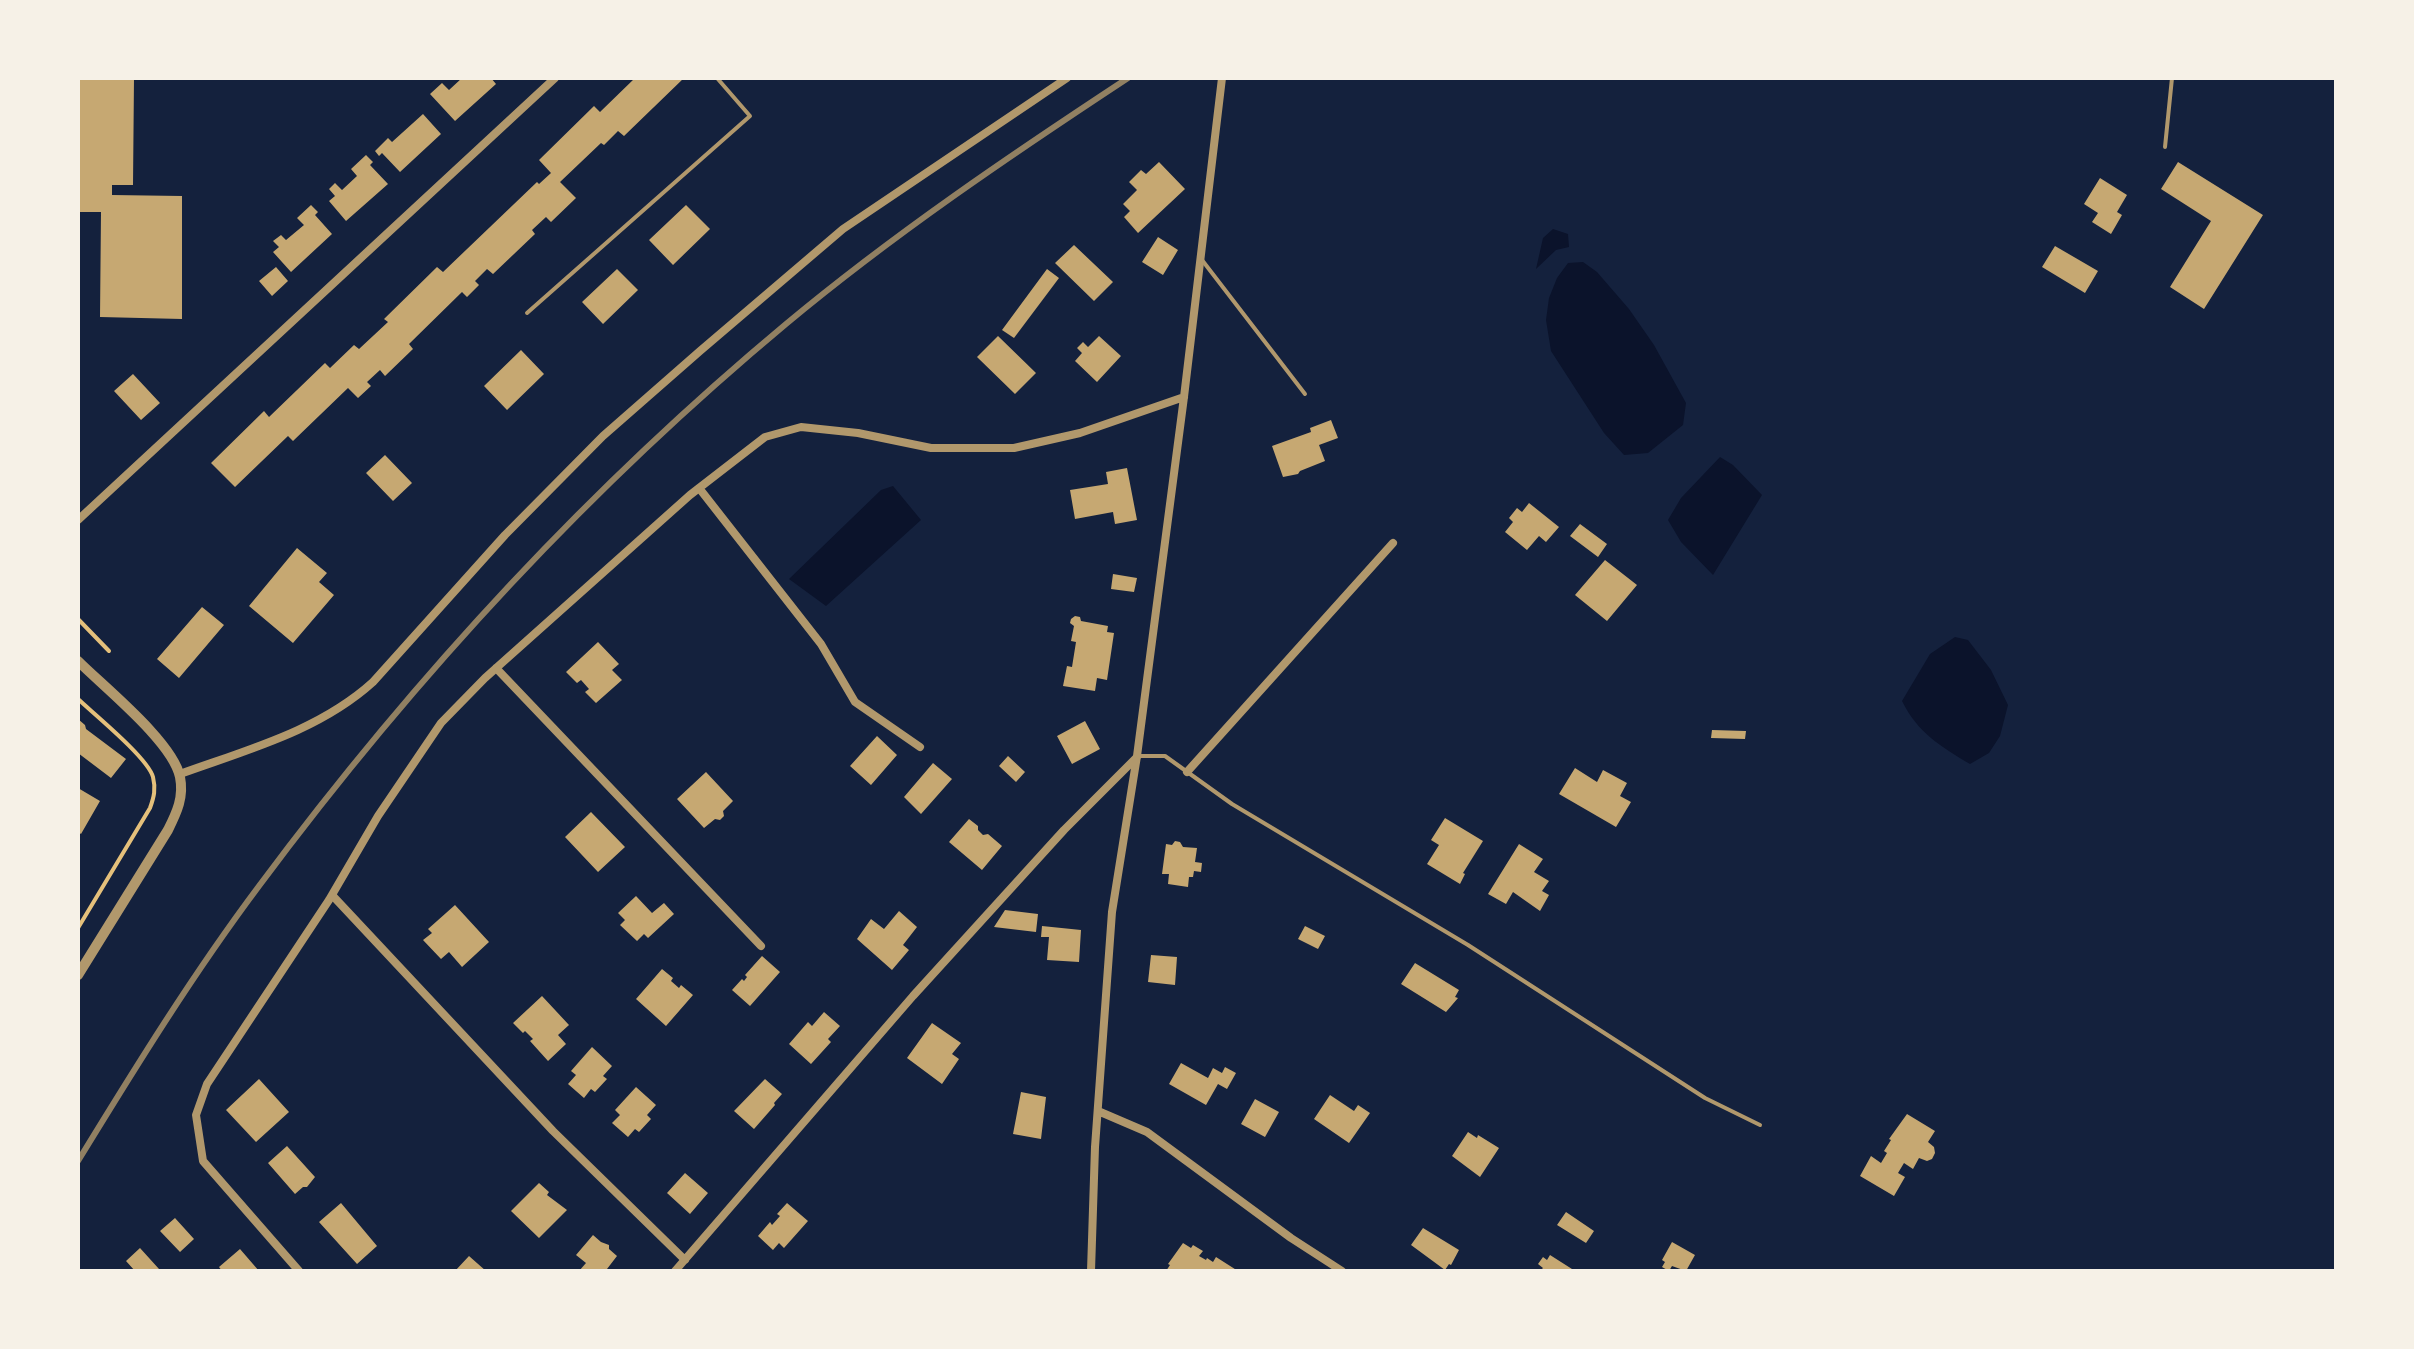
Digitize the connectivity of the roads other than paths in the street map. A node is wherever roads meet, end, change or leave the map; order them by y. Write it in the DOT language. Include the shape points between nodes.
graph roads {
  1 [pos="555,78"];
  2 [pos="717,78"];
  3 [pos="1067,78"];
  4 [pos="1222,78"];
  5 [pos="2172,78"];
  6 [pos="2165,147"];
  7 [pos="1200,258"];
  8 [pos="527,313"];
  9 [pos="1305,394"];
  10 [pos="1184,397"];
  11 [pos="699,488"];
  12 [pos="78,520"];
  13 [pos="1393,543"];
  14 [pos="78,661"];
  15 [pos="496,668"];
  16 [pos="920,747"];
  17 [pos="1137,756"];
  18 [pos="1187,772"];
  19 [pos="180,774"];
  20 [pos="332,895"];
  21 [pos="761,946"];
  22 [pos="78,975"];
  23 [pos="1098,1111"];
  24 [pos="1760,1125"];
  25 [pos="685,1260"];
  26 [pos="299,1271"];
  27 [pos="675,1271"];
  28 [pos="1091,1271"];
  29 [pos="1342,1271"];
  1 -- 12 [label="street"];
  2 -- 8 [label="lane" via="750,116"];
  3 -- 19 [label="street" via="843,229 678,369 505,535 360,694 305,728"];
  4 -- 7 [label="street"];
  5 -- 6 [label="lane"];
  7 -- 9 [label="lane"];
  7 -- 10 [label="street"];
  10 -- 11 [label="street" via="1080,433 1014,448 931,448 801,427 765,437"];
  10 -- 17 [label="street"];
  11 -- 15 [label="street"];
  11 -- 16 [label="street" via="821,644 855,702"];
  13 -- 18 [label="street"];
  14 -- 19 [label="street" via="157,737"];
  15 -- 20 [label="street" via="441,723"];
  15 -- 21 [label="street"];
  17 -- 18 [label="lane" via="1165,756"];
  17 -- 23 [label="street" via="1112,912"];
  17 -- 25 [label="street" via="913,996"];
  18 -- 24 [label="lane" via="1705,1098"];
  19 -- 22 [label="street" via="179,808"];
  20 -- 25 [label="street" via="553,1131"];
  20 -- 26 [label="street" via="207,1084 196,1115 203,1161"];
  23 -- 28 [label="street"];
  23 -- 29 [label="street" via="1147,1132"];
  25 -- 27 [label="street"];
}
